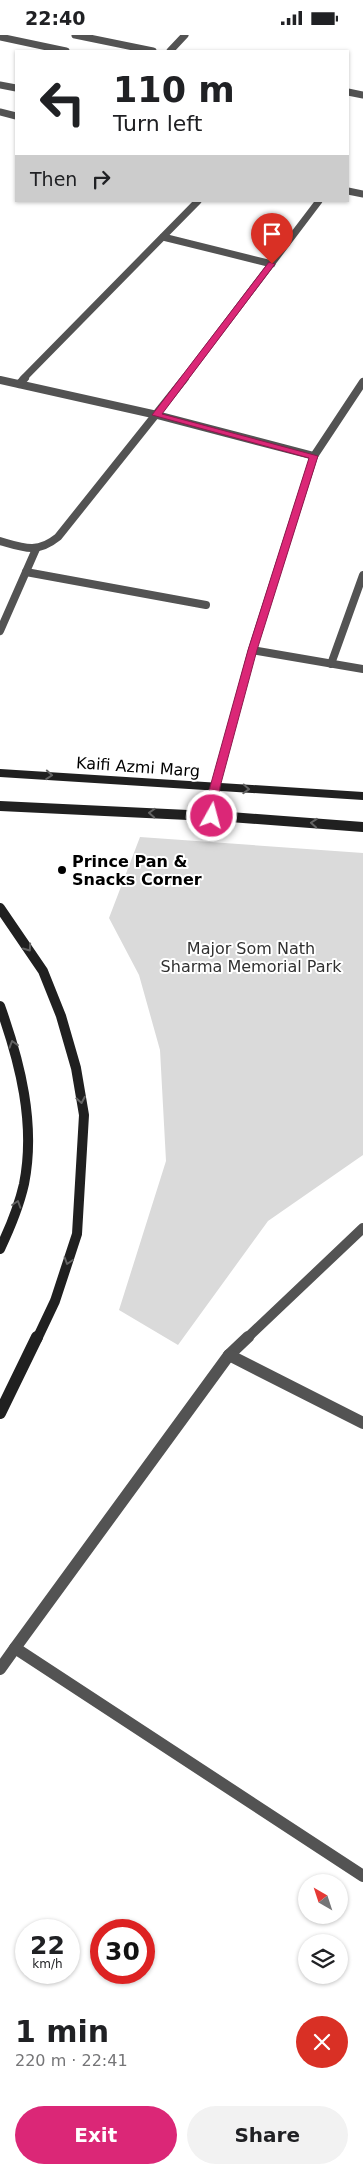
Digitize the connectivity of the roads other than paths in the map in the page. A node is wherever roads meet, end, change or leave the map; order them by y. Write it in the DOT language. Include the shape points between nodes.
graph roads {
  1 [pos="75,35"];
  2 [pos="185,35"];
  3 [pos="0,37"];
  4 [pos="61,50"];
  5 [pos="148,50"];
  6 [pos="171,50"];
  7 [pos="0,85"];
  8 [pos="15,88"];
  9 [pos="349,92"];
  10 [pos="363,95"];
  11 [pos="0,112"];
  12 [pos="15,116"];
  13 [pos="349,191"];
  14 [pos="363,194"];
  15 [pos="197,202"];
  16 [pos="318,202"];
  17 [pos="163,237"];
  18 [pos="272,264"];
  19 [pos="0,380"];
  20 [pos="363,382"];
  21 [pos="19,384"];
  22 [pos="157,415"];
  23 [pos="314,456"];
  24 [pos="0,541"];
  25 [pos="36,549"];
  26 [pos="26,572"];
  27 [pos="363,575"];
  28 [pos="206,605"];
  29 [pos="0,631"];
  30 [pos="252,650"];
  31 [pos="331,663"];
  32 [pos="363,669"];
  33 [pos="0,773"];
  34 [pos="215,787"];
  35 [pos="363,796"];
  36 [pos="0,806"];
  37 [pos="212,816"];
  38 [pos="363,827"];
  39 [pos="0,908"];
  40 [pos="0,1006"];
  41 [pos="363,1228"];
  42 [pos="0,1249"];
  43 [pos="229,1355"];
  44 [pos="0,1413"];
  45 [pos="363,1423"];
  46 [pos="15,1648"];
  47 [pos="0,1669"];
  48 [pos="363,1876"];
  1 -- 5 [label="street"];
  2 -- 6 [label="street"];
  3 -- 4 [label="street"];
  7 -- 8 [label="street"];
  9 -- 10 [label="street"];
  11 -- 12 [label="street"];
  13 -- 14 [label="street"];
  15 -- 17 [label="street"];
  16 -- 18 [label="street"];
  17 -- 18 [label="street"];
  17 -- 21 [label="street"];
  18 -- 22 [label="street"];
  19 -- 21 [label="street"];
  20 -- 23 [label="street"];
  21 -- 22 [label="street"];
  22 -- 23 [label="street"];
  22 -- 25 [label="street" via="58,537 49,545"];
  23 -- 30 [label="street"];
  24 -- 25 [label="street"];
  25 -- 26 [label="street"];
  26 -- 28 [label="street"];
  26 -- 29 [label="street"];
  27 -- 31 [label="street"];
  30 -- 31 [label="street"];
  30 -- 34 [label="street"];
  31 -- 32 [label="street"];
  33 -- 34 [label="street, Kaifi Azmi Marg, one-way"];
  34 -- 35 [label="street, Kaifi Azmi Marg, one-way"];
  34 -- 37 [label="street"];
  37 -- 36 [label="street, one-way"];
  38 -- 37 [label="street, one-way"];
  39 -- 44 [label="street, one-way" via="43,971 61,1016 76,1068 84,1115 77,1234 55,1301"];
  42 -- 40 [label="street, one-way" via="25,1179 28,1128 25,1092 14,1044"];
  41 -- 43 [label="street"];
  43 -- 45 [label="street"];
  43 -- 46 [label="street"];
  46 -- 47 [label="street"];
  46 -- 48 [label="street"];
}
